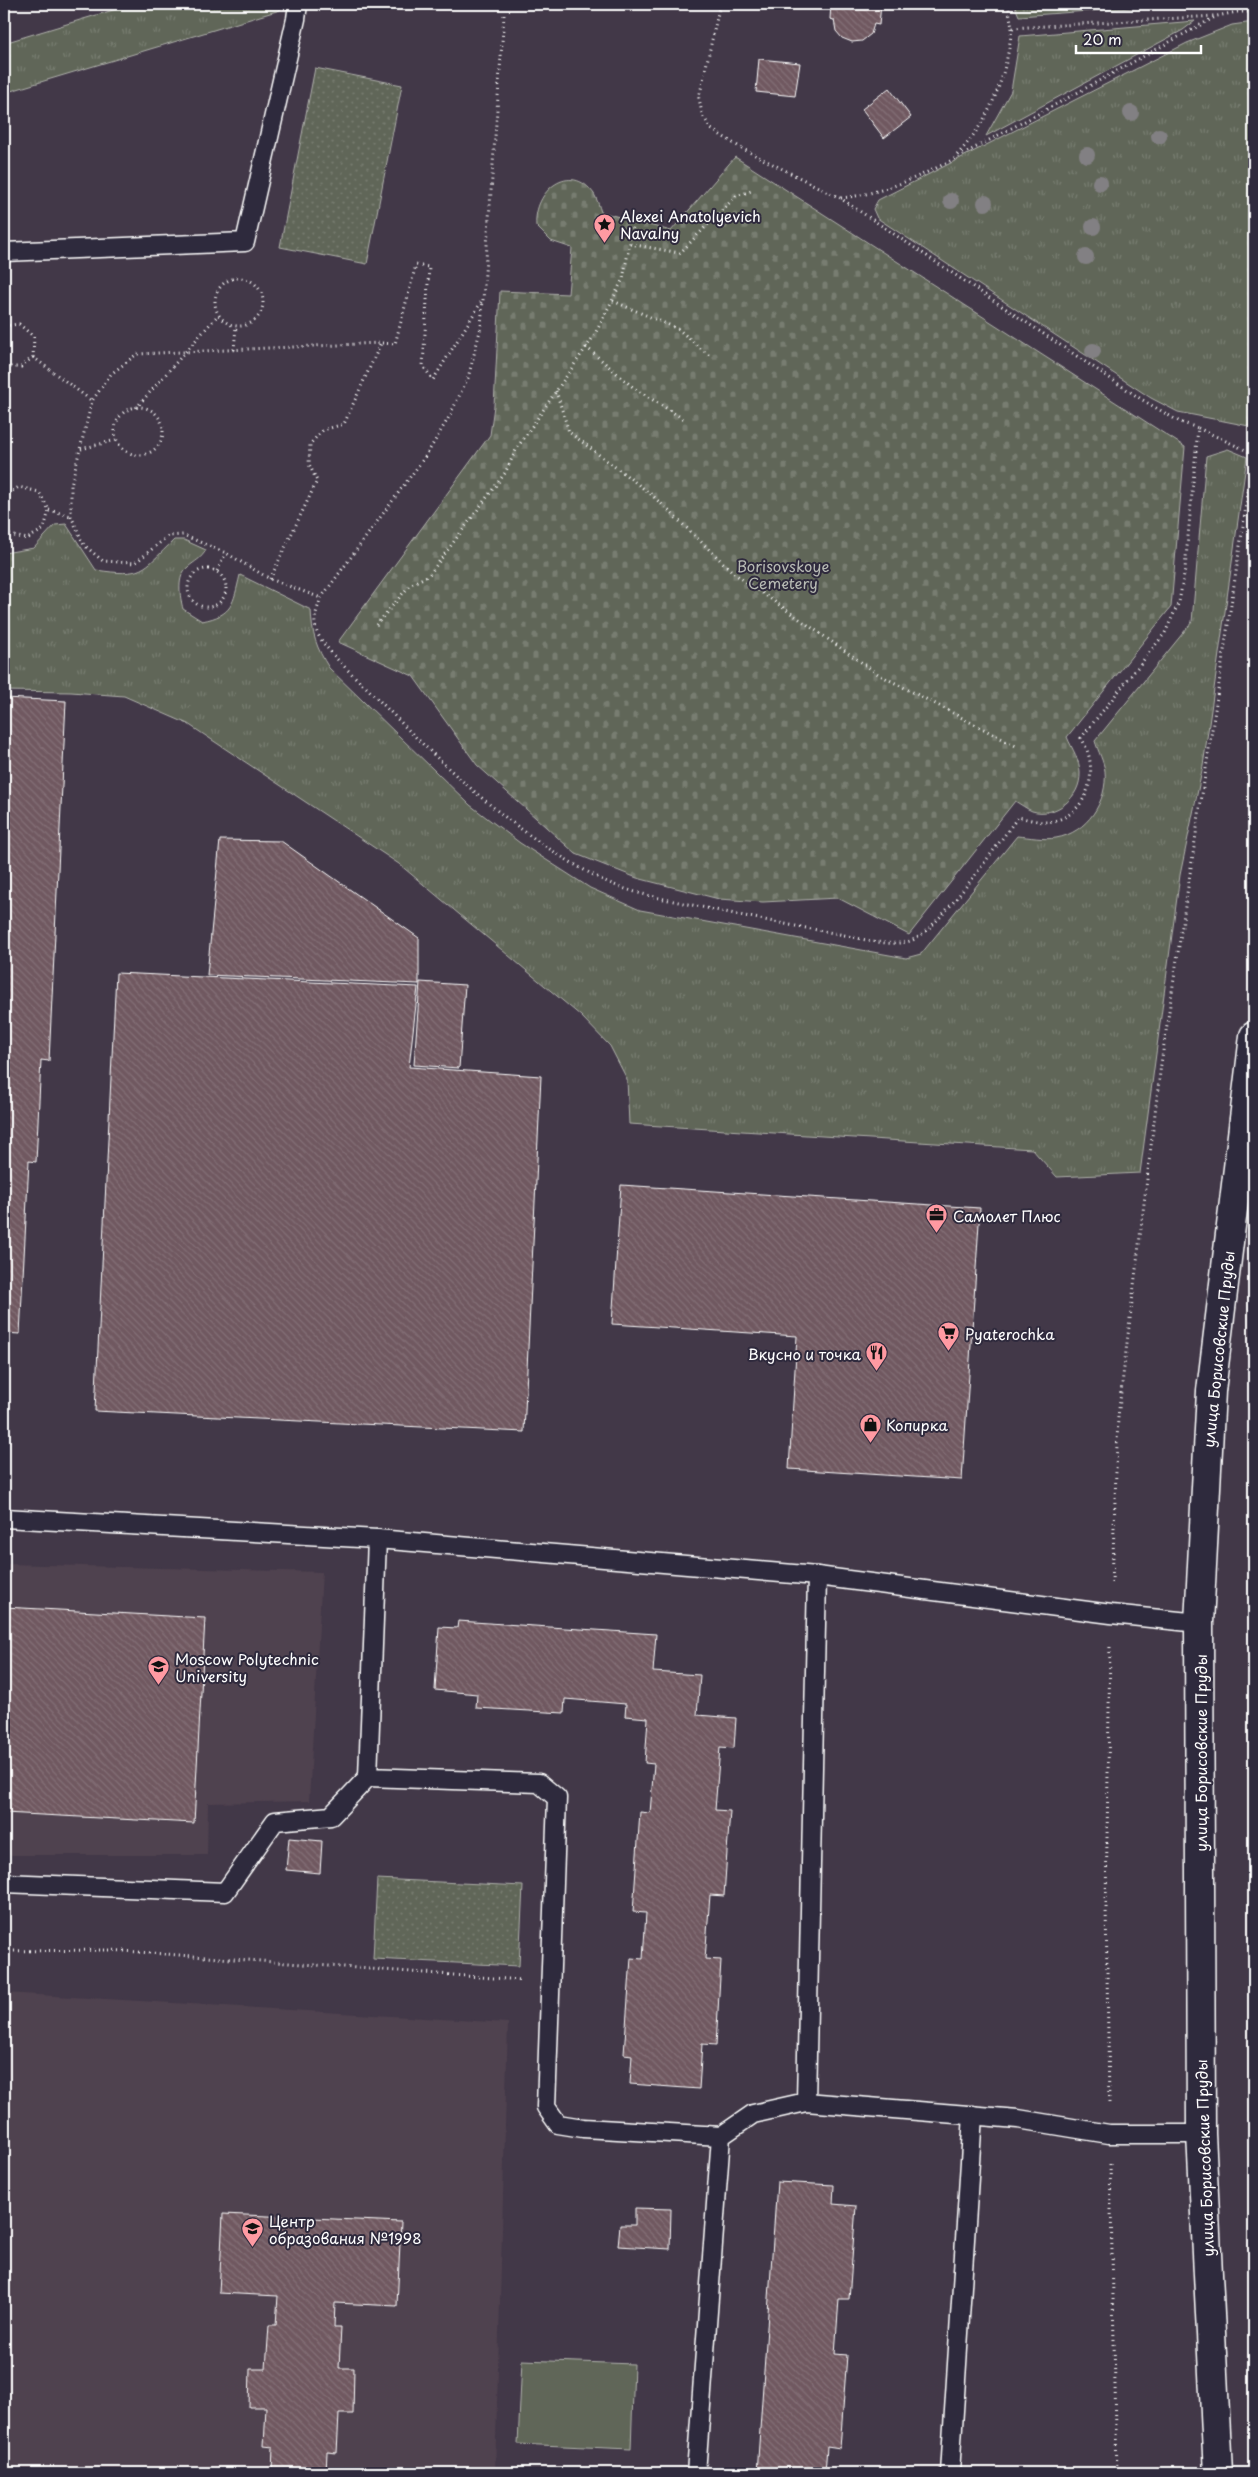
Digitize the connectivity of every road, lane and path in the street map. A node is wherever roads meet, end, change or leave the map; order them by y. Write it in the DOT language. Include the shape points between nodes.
graph roads {
  1 [pos="298,4"];
  2 [pos="720,4"];
  3 [pos="1008,4"];
  4 [pos="1254,12"];
  5 [pos="504,15"];
  6 [pos="1217,16"];
  7 [pos="1012,28"];
  8 [pos="954,158"];
  9 [pos="751,191"];
  10 [pos="840,198"];
  11 [pos="634,221"];
  12 [pos="630,244"];
  13 [pos="4,252"];
  14 [pos="484,298"];
  15 [pos="613,302"];
  16 [pos="218,315"];
  17 [pos="4,326"];
  18 [pos="236,328"];
  19 [pos="382,343"];
  20 [pos="586,347"];
  21 [pos="234,350"];
  22 [pos="183,352"];
  23 [pos="33,357"];
  24 [pos="711,357"];
  25 [pos="4,367"];
  26 [pos="556,391"];
  27 [pos="92,401"];
  28 [pos="136,408"];
  29 [pos="685,420"];
  30 [pos="1198,428"];
  31 [pos="116,440"];
  32 [pos="81,449"];
  33 [pos="1254,454"];
  34 [pos="4,496"];
  35 [pos="49,510"];
  36 [pos="71,516"];
  37 [pos="4,530"];
  38 [pos="226,553"];
  39 [pos="216,571"];
  40 [pos="270,579"];
  41 [pos="321,598"];
  42 [pos="376,625"];
  43 [pos="1016,746"];
  44 [pos="1254,1036"];
  45 [pos="4,1518"];
  46 [pos="376,1539"];
  47 [pos="817,1576"];
  48 [pos="1111,1614"];
  49 [pos="1199,1623"];
  50 [pos="368,1777"];
  51 [pos="4,1883"];
  52 [pos="4,1951"];
  53 [pos="548,1982"];
  54 [pos="806,2102"];
  55 [pos="973,2115"];
  56 [pos="1109,2134"];
  57 [pos="1201,2134"];
  58 [pos="721,2136"];
  59 [pos="696,2473"];
  60 [pos="950,2473"];
  61 [pos="1118,2473"];
  62 [pos="1218,2473"];
  1 -- 13 [label="lane" via="244,242"];
  2 -- 10 [label="path" via="699,98 702,114 711,128 741,148"];
  3 -- 7 [label="path"];
  4 -- 6 [label="path"];
  5 -- 14 [label="path"];
  6 -- 7 [label="path"];
  6 -- 8 [label="path"];
  7 -- 8 [label="path" via="1004,73 992,106"];
  8 -- 10 [label="path" via="886,189"];
  9 -- 12 [label="path" via="736,196 680,254"];
  10 -- 30 [label="path" via="1141,399 1180,422"];
  11 -- 12 [label="path"];
  12 -- 15 [label="path" via="623,279"];
  14 -- 19 [label="path" via="433,380 423,366 429,267 416,265 396,344"];
  14 -- 41 [label="path" via="481,327 468,378 448,419 404,486"];
  15 -- 20 [label="path"];
  15 -- 24 [label="path" via="678,329"];
  16 -- 18 [label="path"];
  16 -- 18 [label="path" via="214,303 219,286 235,276 255,282 264,301 257,321"];
  16 -- 22 [label="path"];
  17 -- 23 [label="path" via="19,324 34,337"];
  18 -- 21 [label="path"];
  19 -- 21 [label="path"];
  19 -- 40 [label="path" via="344,424 323,430 310,444 309,464 317,481"];
  20 -- 26 [label="path"];
  20 -- 29 [label="path" via="634,388"];
  21 -- 22 [label="path"];
  22 -- 27 [label="path" via="137,354 111,374"];
  22 -- 28 [label="path"];
  23 -- 25 [label="path" via="21,367"];
  23 -- 27 [label="path"];
  26 -- 42 [label="path" via="517,448 505,473 429,575 411,584"];
  26 -- 43 [label="path" via="569,432 652,494 734,574 878,674"];
  27 -- 32 [label="path"];
  28 -- 31 [label="path" via="130,408 116,421"];
  28 -- 31 [label="path" via="149,408 162,422 162,441 148,454 128,454"];
  30 -- 33 [label="path"];
  30 -- 41 [label="path" via="1179,602 1165,633 1081,738 1089,752 1092,772 1082,802 1072,812 1053,822 1018,817 941,917 924,934 910,941 884,942 646,895 609,882 571,861 521,829 471,789 343,665 318,635 314,623"];
  31 -- 32 [label="path"];
  32 -- 36 [label="path" via="71,484"];
  33 -- 48 [label="path" via="1161,1064 1118,1417"];
  34 -- 35 [label="path" via="19,487 39,492"];
  35 -- 36 [label="path"];
  35 -- 37 [label="path" via="44,529 27,539 6,534"];
  36 -- 38 [label="path" via="84,545 103,561 135,563 168,536 183,535"];
  38 -- 39 [label="path"];
  38 -- 40 [label="path"];
  39 -- 39 [label="path" via="226,584 223,598 211,607 197,605 187,593 190,578 202,569"];
  40 -- 41 [label="path"];
  44 -- 49 [label="main road, улица Борисовские Пруды" via="1211,1391"];
  45 -- 46 [label="lane"];
  46 -- 47 [label="lane"];
  46 -- 50 [label="lane"];
  47 -- 48 [label="lane"];
  47 -- 54 [label="lane"];
  48 -- 49 [label="lane"];
  48 -- 56 [label="path" via="1106,1904"];
  49 -- 57 [label="main road, улица Борисовские Пруды"];
  50 -- 51 [label="lane" via="331,1816 275,1821 226,1892"];
  50 -- 53 [label="lane" via="538,1783 557,1798"];
  52 -- 53 [label="path" via="110,1950"];
  53 -- 58 [label="lane" via="546,2107 558,2124"];
  54 -- 55 [label="lane"];
  54 -- 58 [label="lane" via="753,2114"];
  55 -- 56 [label="lane"];
  55 -- 60 [label="lane"];
  56 -- 57 [label="lane"];
  56 -- 61 [label="path"];
  57 -- 62 [label="main road, улица Борисовские Пруды"];
  58 -- 59 [label="lane"];
}
